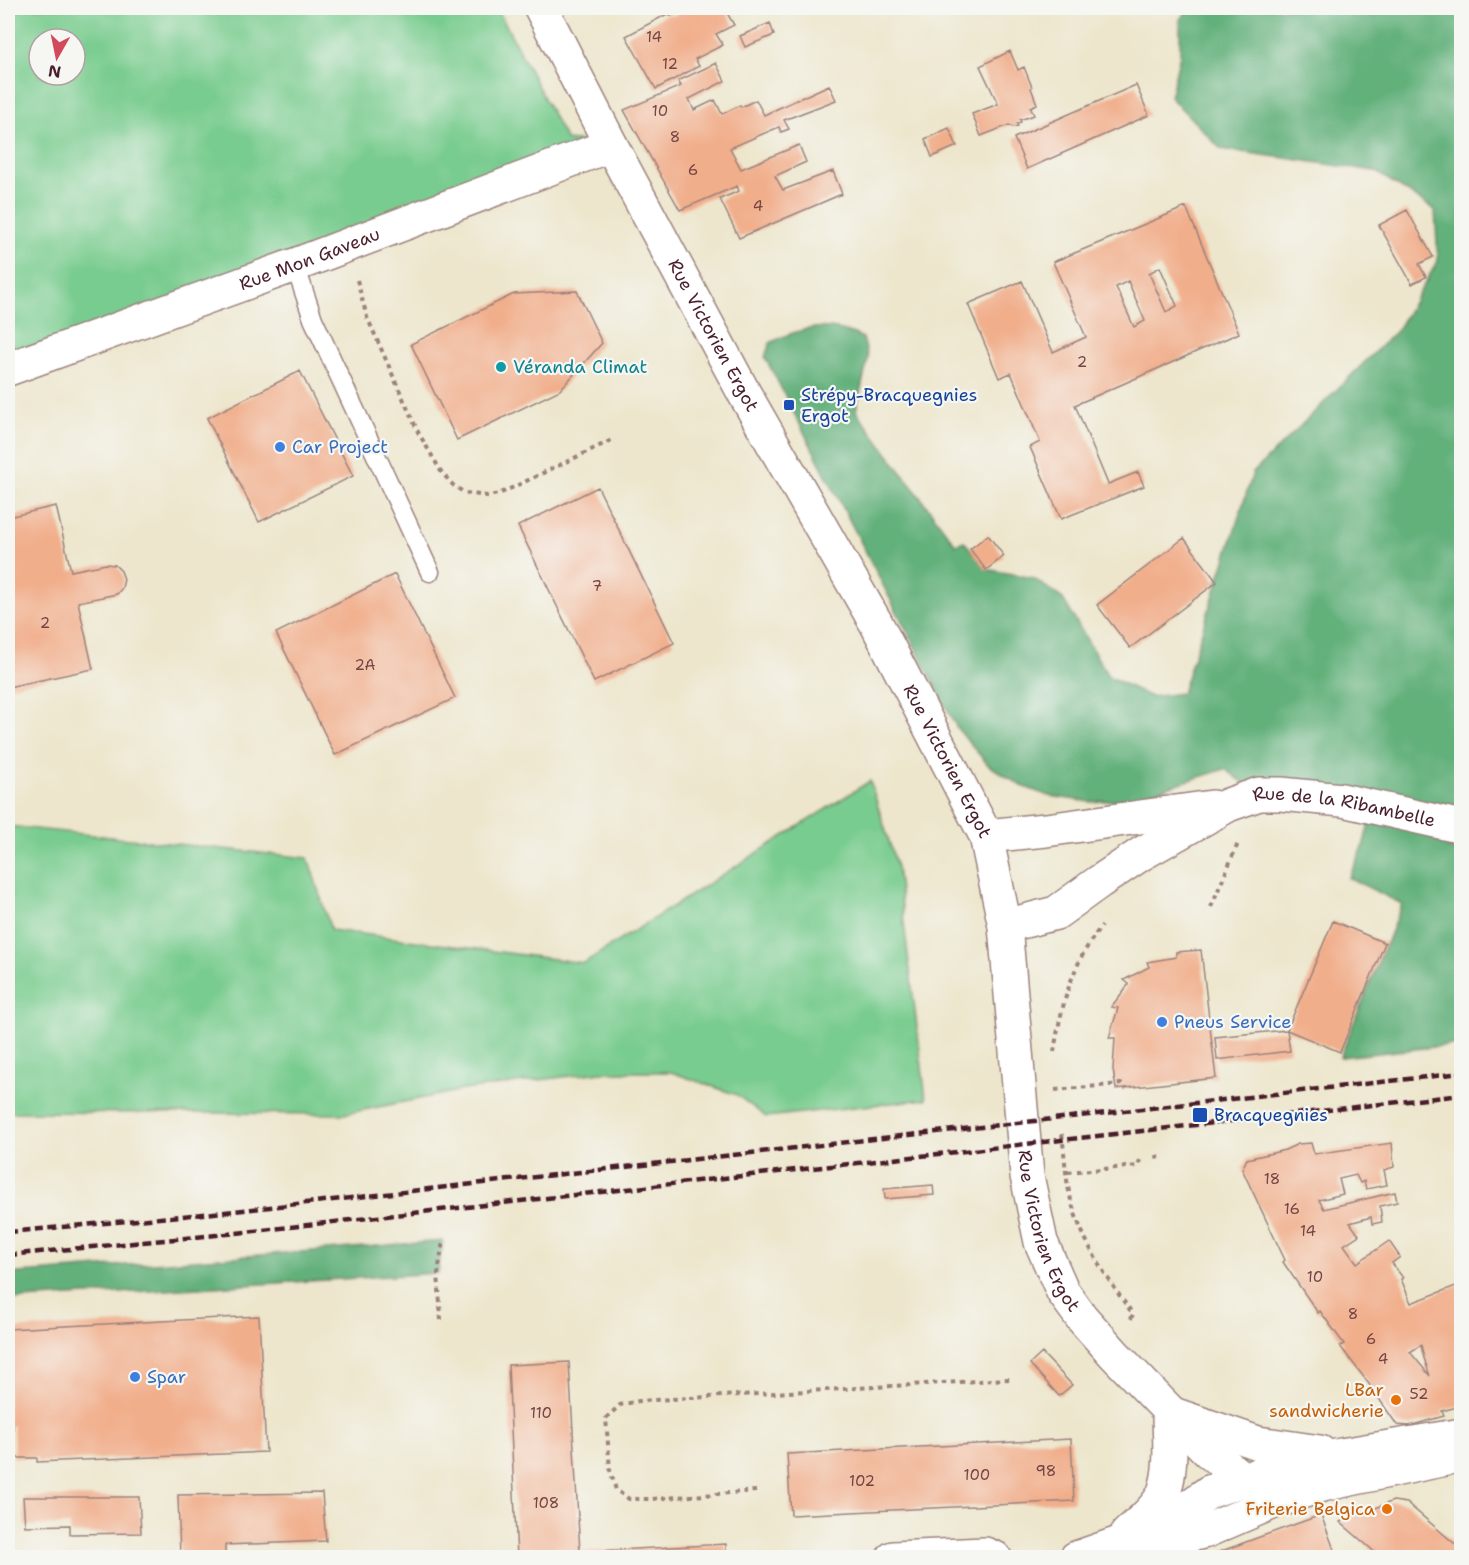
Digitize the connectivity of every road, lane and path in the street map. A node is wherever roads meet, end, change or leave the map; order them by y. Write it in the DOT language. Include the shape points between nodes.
graph roads {
  1 [pos="541,8"];
  2 [pos="611,145"];
  3 [pos="347,245"];
  4 [pos="295,266"];
  5 [pos="8,369"];
  6 [pos="615,439"];
  7 [pos="430,572"];
  8 [pos="1259,794"];
  9 [pos="1228,805"];
  10 [pos="1461,827"];
  11 [pos="986,836"];
  12 [pos="1211,907"];
  13 [pos="1103,925"];
  14 [pos="1005,926"];
  15 [pos="1053,1059"];
  16 [pos="1054,1080"];
  17 [pos="1126,1089"];
  18 [pos="1054,1090"];
  19 [pos="1056,1102"];
  20 [pos="1060,1125"];
  21 [pos="1157,1155"];
  22 [pos="1140,1156"];
  23 [pos="1158,1161"];
  24 [pos="1068,1172"];
  25 [pos="443,1241"];
  26 [pos="441,1320"];
  27 [pos="1115,1355"];
  28 [pos="1010,1379"];
  29 [pos="1169,1412"];
  30 [pos="1201,1424"];
  31 [pos="1453,1453"];
  32 [pos="1341,1455"];
  33 [pos="1215,1457"];
  34 [pos="1243,1479"];
  35 [pos="756,1491"];
  36 [pos="1209,1492"];
  37 [pos="1287,1498"];
  38 [pos="1164,1542"];
  39 [pos="1119,1543"];
  40 [pos="893,1557"];
  41 [pos="995,1557"];
  42 [pos="1076,1557"];
  1 -- 2 [label="street, Rue Victorien Ergot"];
  2 -- 3 [label="street, Rue Mon Gaveau"];
  2 -- 11 [label="street, Rue Victorien Ergot" via="744,393 876,622"];
  3 -- 4 [label="street, Rue Mon Gaveau"];
  3 -- 6 [label="path" via="367,317 413,421 442,473 454,486 465,493 500,494"];
  4 -- 5 [label="street, Rue Mon Gaveau"];
  4 -- 7 [label="lane" via="313,319"];
  8 -- 9 [label="street, Rue de la Ribambelle"];
  8 -- 10 [label="street, Rue de la Ribambelle" via="1342,800"];
  8 -- 12 [label="path"];
  9 -- 11 [label="street"];
  9 -- 14 [label="street" via="1141,854 1056,914"];
  11 -- 14 [label="street, Rue Victorien Ergot"];
  13 -- 15 [label="path" via="1076,966"];
  14 -- 27 [label="street, Rue Victorien Ergot" via="1027,1176 1041,1242 1063,1292"];
  16 -- 18 [label="path"];
  17 -- 18 [label="path" via="1121,1084"];
  18 -- 19 [label="path"];
  20 -- 24 [label="path"];
  21 -- 23 [label="path"];
  22 -- 24 [label="path" via="1138,1166"];
  24 -- 27 [label="path" via="1075,1210 1089,1247 1133,1314"];
  25 -- 26 [label="path" via="438,1274"];
  27 -- 29 [label="street, Rue Victorien Ergot"];
  28 -- 35 [label="path" via="639,1401 620,1405 606,1418 610,1470 616,1490 629,1498"];
  29 -- 30 [label="street"];
  29 -- 33 [label="street, Rue Victorien Ergot"];
  29 -- 39 [label="street" via="1169,1466 1163,1493"];
  30 -- 32 [label="street" via="1258,1443"];
  30 -- 33 [label="street"];
  31 -- 32 [label="street"];
  31 -- 37 [label="street" via="1322,1485"];
  32 -- 34 [label="street"];
  33 -- 34 [label="street, Rue Victorien Ergot"];
  33 -- 36 [label="street"];
  34 -- 36 [label="street"];
  34 -- 37 [label="street, Rue Victorien Ergot"];
  36 -- 38 [label="street"];
  36 -- 39 [label="street" via="1168,1522"];
  37 -- 38 [label="street" via="1206,1531"];
  38 -- 39 [label="street"];
  39 -- 42 [label="street"];
  40 -- 41 [label="street"];
}
